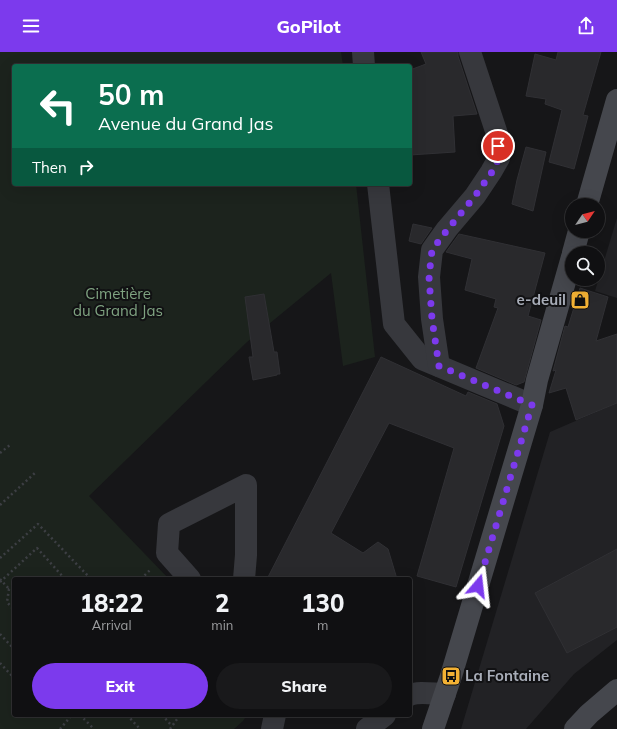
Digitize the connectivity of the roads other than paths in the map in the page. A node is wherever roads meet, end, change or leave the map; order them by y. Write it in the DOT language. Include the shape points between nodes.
graph roads {
  1 [pos="362,52"];
  2 [pos="470,52"];
  3 [pos="364,64"];
  4 [pos="617,100"];
  5 [pos="378,186"];
  6 [pos="589,198"];
  7 [pos="565,282"];
  8 [pos="439,366"];
  9 [pos="532,405"];
  10 [pos="188,577"];
  11 [pos="244,577"];
  12 [pos="617,690"];
  13 [pos="412,694"];
  14 [pos="445,694"];
  15 [pos="275,717"];
  16 [pos="382,717"];
  17 [pos="435,726"];
  18 [pos="272,729"];
  19 [pos="367,729"];
  20 [pos="575,729"];
  1 -- 3 [label="street"];
  2 -- 8 [label="street" via="497,134 499,158 475,196 432,250 429,284"];
  4 -- 6 [label="street"];
  5 -- 8 [label="street" via="394,324 422,358"];
  7 -- 9 [label="street"];
  8 -- 9 [label="street"];
  9 -- 14 [label="street"];
  10 -- 11 [label="street" via="167,553 169,524 246,485"];
  12 -- 20 [label="street"];
  13 -- 14 [label="street"];
  14 -- 17 [label="street"];
  15 -- 18 [label="street"];
  16 -- 19 [label="street"];
}
